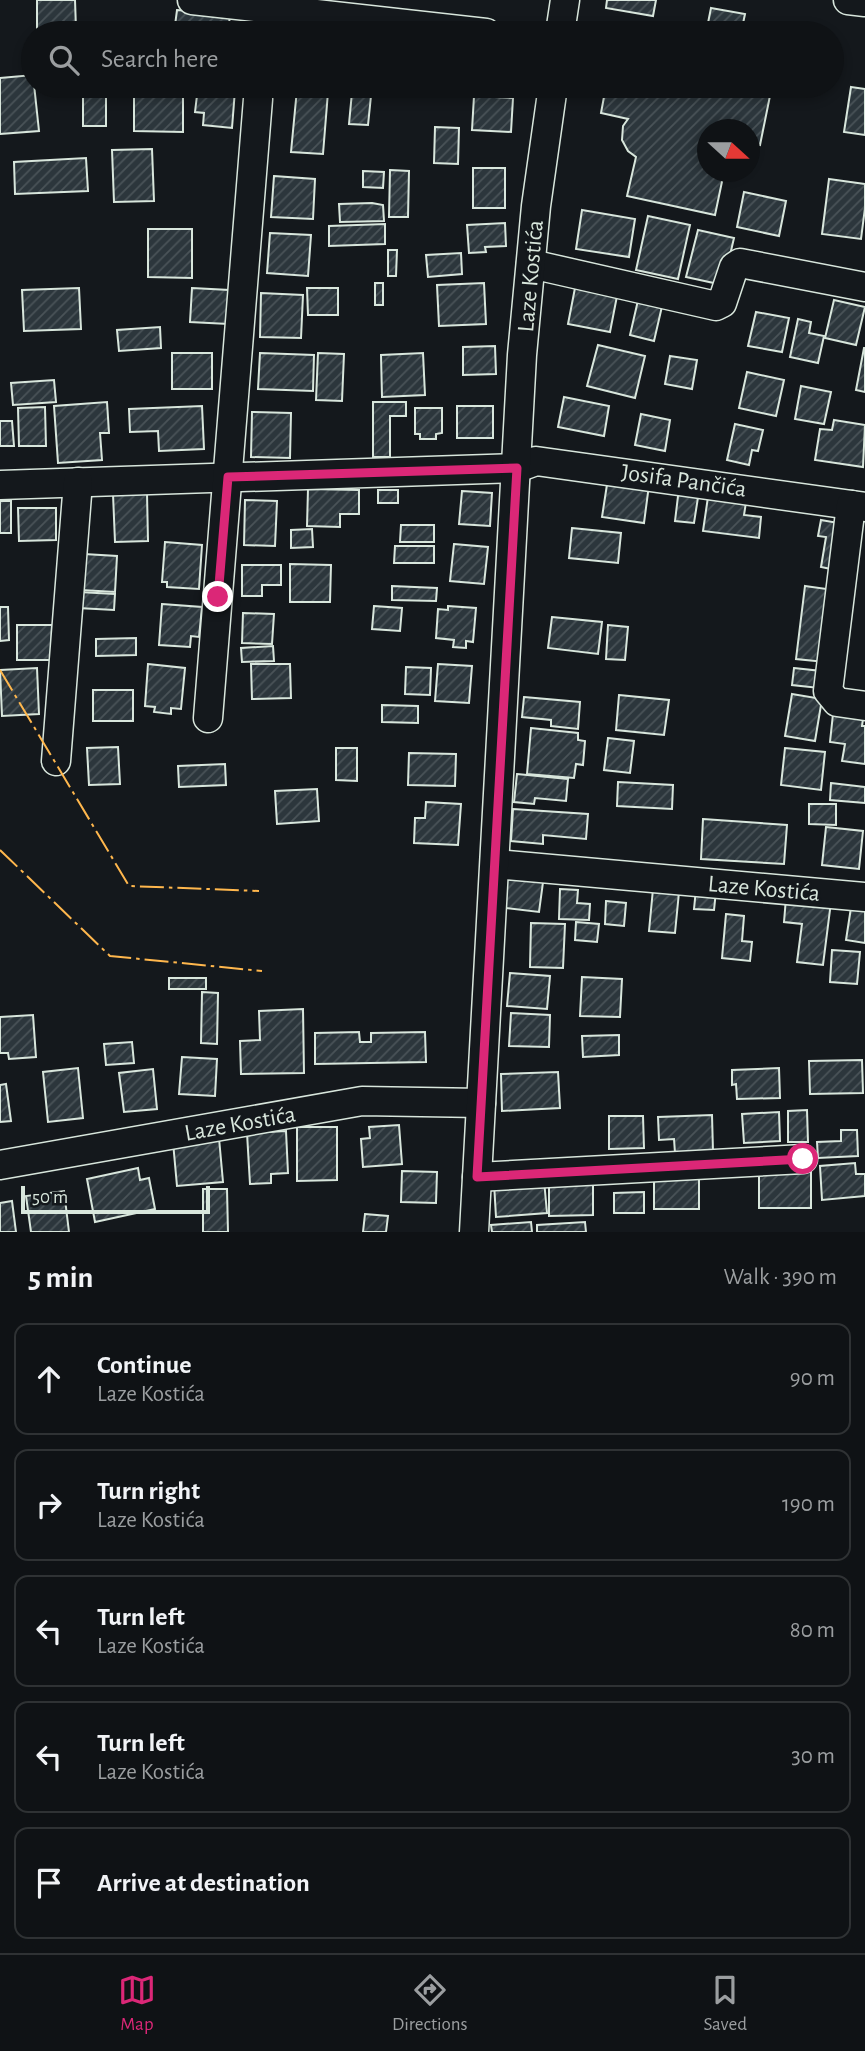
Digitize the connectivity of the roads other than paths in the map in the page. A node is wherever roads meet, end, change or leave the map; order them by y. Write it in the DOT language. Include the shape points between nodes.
graph roads {
  1 [pos="192,0"];
  2 [pos="565,0"];
  3 [pos="848,0"];
  4 [pos="865,2"];
  5 [pos="379,21"];
  6 [pos="562,21"];
  7 [pos="551,98"];
  8 [pos="258,99"];
  9 [pos="531,264"];
  10 [pos="865,287"];
  11 [pos="517,468"];
  12 [pos="228,477"];
  13 [pos="79,482"];
  14 [pos="0,485"];
  15 [pos="858,506"];
  16 [pos="865,706"];
  17 [pos="208,718"];
  18 [pos="56,761"];
  19 [pos="495,864"];
  20 [pos="865,897"];
  21 [pos="481,1103"];
  22 [pos="803,1159"];
  23 [pos="0,1166"];
  24 [pos="477,1177"];
  25 [pos="474,1232"];
  1 -- 5 [label="street"];
  2 -- 6 [label="street"];
  3 -- 4 [label="street"];
  7 -- 9 [label="street, Laze Kostića"];
  8 -- 12 [label="street"];
  9 -- 10 [label="street" via="716,306 722,303 734,267 740,264"];
  9 -- 11 [label="street, Laze Kostića"];
  11 -- 12 [label="street"];
  11 -- 15 [label="street, Josifa Pančića" via="536,461 559,463"];
  11 -- 19 [label="street, Laze Kostića"];
  12 -- 13 [label="street"];
  12 -- 17 [label="street"];
  13 -- 14 [label="street"];
  13 -- 18 [label="street"];
  15 -- 16 [label="street, Josifa Pančića" via="828,691 837,702"];
  19 -- 20 [label="street, Laze Kostića"];
  19 -- 21 [label="street, Laze Kostića"];
  21 -- 23 [label="street, Laze Kostića" via="362,1101"];
  21 -- 24 [label="street, Laze Kostića"];
  22 -- 24 [label="street"];
  24 -- 25 [label="street, Laze Kostića"];
}
